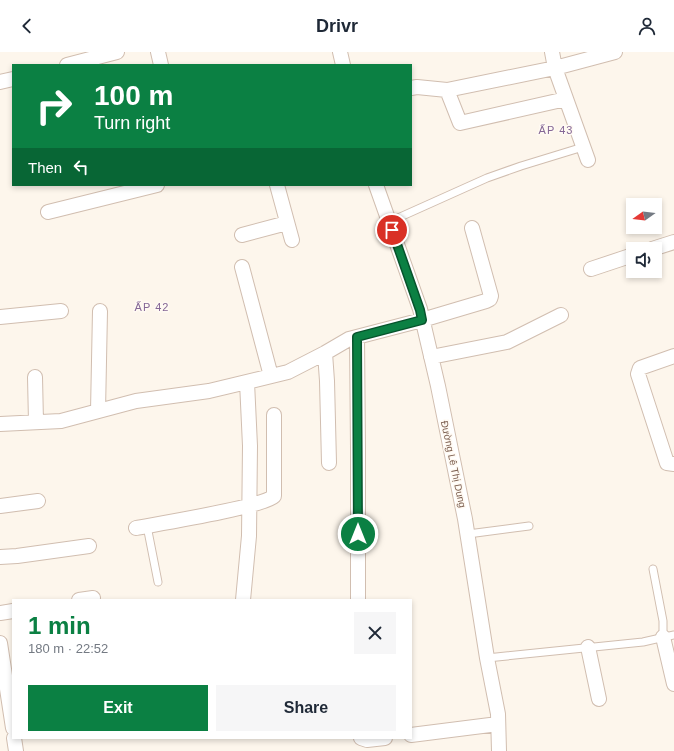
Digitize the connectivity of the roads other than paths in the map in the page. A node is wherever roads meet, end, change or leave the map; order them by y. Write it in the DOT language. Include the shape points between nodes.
graph roads {
  1 [pos="117,52"];
  2 [pos="158,52"];
  3 [pos="340,52"];
  4 [pos="552,52"];
  5 [pos="615,52"];
  6 [pos="71,64"];
  7 [pos="161,64"];
  8 [pos="343,64"];
  9 [pos="555,68"];
  10 [pos="12,79"];
  11 [pos="0,82"];
  12 [pos="412,88"];
  13 [pos="447,90"];
  14 [pos="566,100"];
  15 [pos="585,154"];
  16 [pos="153,186"];
  17 [pos="277,186"];
  18 [pos="376,186"];
  19 [pos="48,212"];
  20 [pos="287,222"];
  21 [pos="389,222"];
  22 [pos="472,228"];
  23 [pos="242,235"];
  24 [pos="292,240"];
  25 [pos="674,242"];
  26 [pos="662,246"];
  27 [pos="626,257"];
  28 [pos="242,267"];
  29 [pos="591,269"];
  30 [pos="61,311"];
  31 [pos="100,311"];
  32 [pos="561,315"];
  33 [pos="0,317"];
  34 [pos="422,320"];
  35 [pos="357,337"];
  36 [pos="325,353"];
  37 [pos="674,356"];
  38 [pos="431,357"];
  39 [pos="271,376"];
  40 [pos="35,377"];
  41 [pos="247,382"];
  42 [pos="98,411"];
  43 [pos="274,415"];
  44 [pos="36,422"];
  45 [pos="0,424"];
  46 [pos="329,463"];
  47 [pos="674,464"];
  48 [pos="38,501"];
  49 [pos="0,506"];
  50 [pos="250,506"];
  51 [pos="529,526"];
  52 [pos="141,527"];
  53 [pos="468,534"];
  54 [pos="89,546"];
  55 [pos="0,557"];
  56 [pos="653,569"];
  57 [pos="158,582"];
  58 [pos="93,598"];
  59 [pos="86,599"];
  60 [pos="243,599"];
  61 [pos="358,599"];
  62 [pos="12,611"];
  63 [pos="0,614"];
  64 [pos="668,636"];
  65 [pos="588,647"];
  66 [pos="1,650"];
  67 [pos="487,658"];
  68 [pos="10,684"];
  69 [pos="674,684"];
  70 [pos="599,699"];
  71 [pos="12,713"];
  72 [pos="498,724"];
  73 [pos="412,735"];
  74 [pos="14,739"];
  75 [pos="364,739"];
  76 [pos="376,739"];
  77 [pos="16,751"];
  78 [pos="498,751"];
  1 -- 6 [label="street"];
  2 -- 7 [label="street"];
  3 -- 8 [label="street"];
  4 -- 9 [label="street"];
  5 -- 9 [label="street"];
  9 -- 13 [label="street"];
  9 -- 14 [label="street"];
  10 -- 11 [label="street"];
  12 -- 13 [label="street"];
  13 -- 14 [label="street" via="460,123"];
  14 -- 15 [label="street"];
  15 -- 21 [label="lane" via="521,166 487,178"];
  16 -- 19 [label="street"];
  17 -- 20 [label="street"];
  18 -- 21 [label="street, Đường Lê Thị Dung"];
  20 -- 23 [label="street"];
  20 -- 24 [label="street"];
  21 -- 34 [label="street, Đường Lê Thị Dung"];
  22 -- 34 [label="street" via="490,299"];
  25 -- 26 [label="street"];
  27 -- 29 [label="street"];
  28 -- 39 [label="street"];
  30 -- 33 [label="street"];
  31 -- 42 [label="street"];
  32 -- 38 [label="street" via="507,342"];
  34 -- 35 [label="street"];
  34 -- 38 [label="street, Đường Lê Thị Dung"];
  35 -- 36 [label="street"];
  35 -- 61 [label="street"];
  36 -- 39 [label="street" via="288,372"];
  36 -- 46 [label="street"];
  37 -- 47 [label="street" via="640,368 638,374 667,463"];
  38 -- 53 [label="street, Đường Lê Thị Dung"];
  39 -- 41 [label="street"];
  40 -- 44 [label="street"];
  41 -- 42 [label="street" via="209,391 136,401"];
  41 -- 50 [label="street"];
  42 -- 44 [label="street" via="61,421"];
  43 -- 50 [label="street" via="274,496"];
  44 -- 45 [label="street"];
  48 -- 49 [label="street"];
  50 -- 52 [label="street"];
  50 -- 60 [label="street"];
  51 -- 53 [label="lane"];
  52 -- 57 [label="lane"];
  53 -- 67 [label="street, Đường Lê Thị Dung"];
  54 -- 55 [label="street"];
  56 -- 64 [label="lane"];
  58 -- 59 [label="street"];
  62 -- 63 [label="street"];
  64 -- 65 [label="lane" via="643,642"];
  64 -- 69 [label="street"];
  65 -- 67 [label="lane"];
  65 -- 70 [label="street"];
  66 -- 68 [label="street"];
  67 -- 72 [label="street, Đường Lê Thị Dung"];
  68 -- 71 [label="street"];
  72 -- 73 [label="street"];
  72 -- 78 [label="street, Đường Lê Thị Dung"];
  74 -- 77 [label="street"];
  75 -- 76 [label="street"];
}
